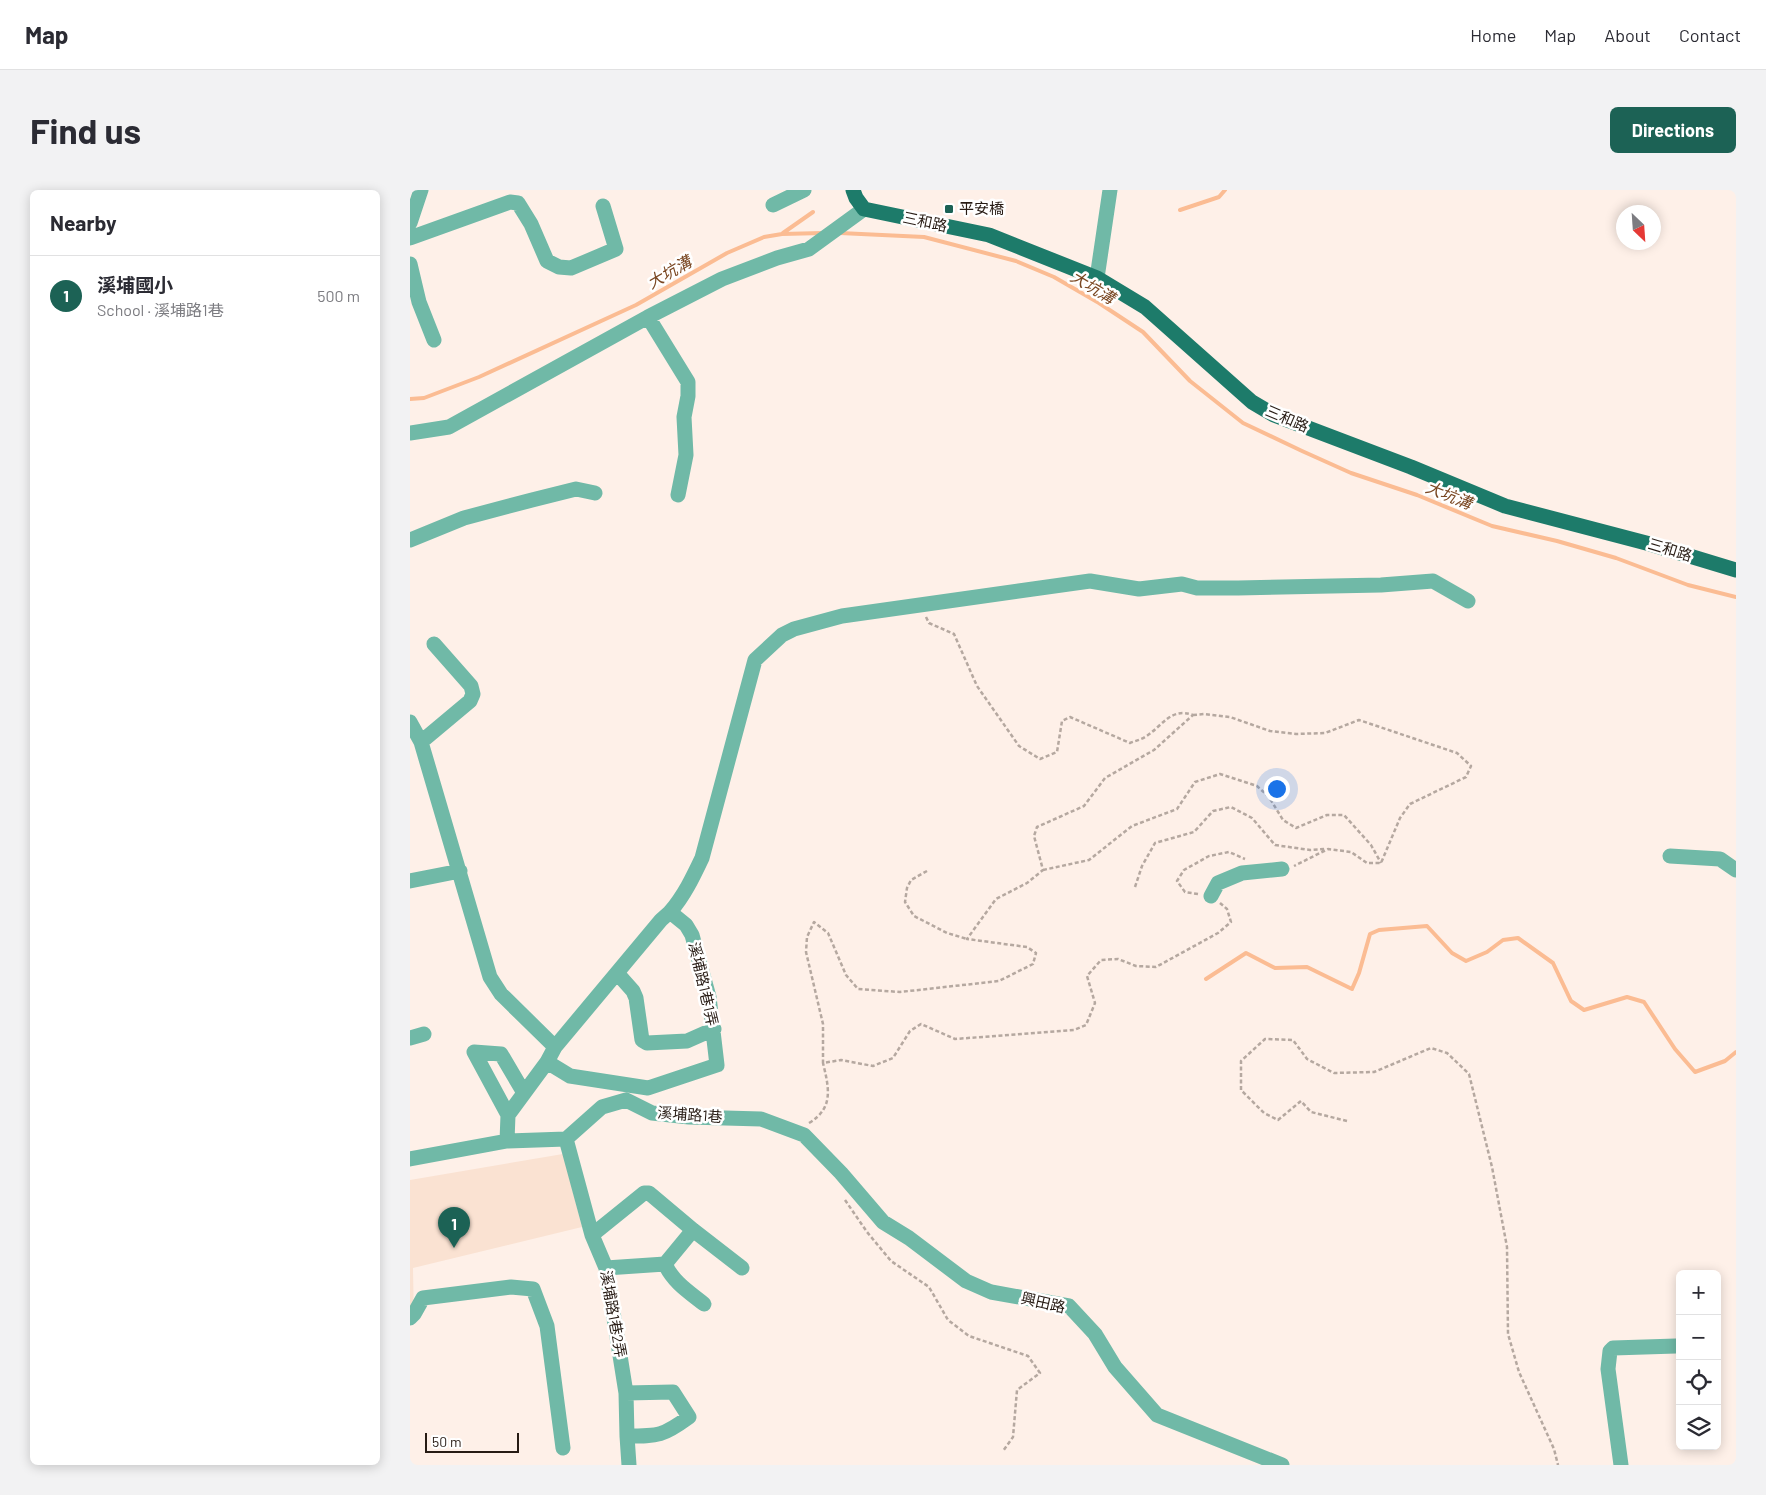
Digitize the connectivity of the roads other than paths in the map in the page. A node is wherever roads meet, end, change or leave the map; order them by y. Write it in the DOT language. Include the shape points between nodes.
graph roads {
  1 [pos="422,190"];
  2 [pos="804,190"];
  3 [pos="854,190"];
  4 [pos="1110,190"];
  5 [pos="773,205"];
  6 [pos="603,206"];
  7 [pos="864,209"];
  8 [pos="410,223"];
  9 [pos="410,238"];
  10 [pos="410,264"];
  11 [pos="1097,278"];
  12 [pos="414,302"];
  13 [pos="648,317"];
  14 [pos="434,340"];
  15 [pos="410,434"];
  16 [pos="595,493"];
  17 [pos="678,495"];
  18 [pos="410,540"];
  19 [pos="1736,570"];
  20 [pos="1468,601"];
  21 [pos="434,644"];
  22 [pos="410,722"];
  23 [pos="421,742"];
  24 [pos="1670,856"];
  25 [pos="1282,869"];
  26 [pos="1736,870"];
  27 [pos="460,871"];
  28 [pos="410,882"];
  29 [pos="1211,896"];
  30 [pos="670,912"];
  31 [pos="617,973"];
  32 [pos="714,1029"];
  33 [pos="555,1047"];
  34 [pos="547,1062"];
  35 [pos="524,1093"];
  36 [pos="508,1115"];
  37 [pos="804,1135"];
  38 [pos="566,1139"];
  39 [pos="507,1141"];
  40 [pos="410,1159"];
  41 [pos="693,1230"];
  42 [pos="592,1235"];
  43 [pos="665,1264"];
  44 [pos="606,1268"];
  45 [pos="742,1268"];
  46 [pos="704,1304"];
  47 [pos="410,1318"];
  48 [pos="1676,1346"];
  49 [pos="626,1393"];
  50 [pos="627,1436"];
  51 [pos="563,1448"];
  52 [pos="630,1465"];
  53 [pos="1282,1465"];
  54 [pos="1621,1465"];
  1 -- 8 [label="street"];
  2 -- 5 [label="street"];
  3 -- 7 [label="main road"];
  4 -- 11 [label="street"];
  6 -- 9 [label="street" via="616,249 570,268 547,262 518,203 510,202"];
  7 -- 11 [label="main road, 三和路" via="989,235"];
  7 -- 13 [label="street" via="809,249 722,279"];
  10 -- 12 [label="street"];
  11 -- 19 [label="main road, 三和路" via="1145,307 1252,402 1274,415 1505,506"];
  12 -- 14 [label="street"];
  13 -- 15 [label="street" via="449,427"];
  13 -- 17 [label="street" via="688,382 684,417 686,455"];
  16 -- 18 [label="street" via="576,489 532,500 464,518"];
  20 -- 30 [label="street" via="1432,581 1248,588 1197,588 1182,584 1139,589 1090,582 842,616 794,629 782,635 755,660 702,858 692,881"];
  21 -- 23 [label="street" via="471,686 473,694 470,701"];
  22 -- 23 [label="street"];
  23 -- 27 [label="street"];
  24 -- 26 [label="street" via="1720,859"];
  25 -- 29 [label="street" via="1242,873 1218,883"];
  27 -- 28 [label="street"];
  27 -- 33 [label="street" via="490,977 501,994"];
  30 -- 31 [label="street"];
  30 -- 32 [label="street, 溪埔路1巷1弄" via="686,925 692,935"];
  31 -- 32 [label="street" via="636,998 642,1040 687,1041"];
  31 -- 33 [label="street"];
  32 -- 34 [label="street, 溪埔路1巷1弄" via="717,1065 648,1088 570,1076"];
  33 -- 34 [label="street"];
  34 -- 35 [label="street"];
  35 -- 36 [label="street"];
  35 -- 36 [label="street" via="501,1054 474,1052"];
  36 -- 39 [label="street"];
  37 -- 38 [label="street, 溪埔路1巷" via="761,1119 652,1113 626,1100 602,1107"];
  37 -- 53 [label="street, 興田路" via="883,1222 966,1281 991,1292 1069,1306 1095,1334 1115,1367 1157,1415"];
  38 -- 39 [label="street"];
  38 -- 42 [label="street, 溪埔路1巷2弄"];
  39 -- 40 [label="street"];
  41 -- 42 [label="street" via="650,1193 644,1193"];
  41 -- 43 [label="street"];
  41 -- 45 [label="street"];
  42 -- 44 [label="street, 溪埔路1巷2弄"];
  43 -- 44 [label="street"];
  43 -- 46 [label="street" via="670,1276"];
  44 -- 49 [label="street, 溪埔路1巷2弄"];
  47 -- 51 [label="street" via="423,1298 511,1287 533,1289 547,1326"];
  48 -- 54 [label="street" via="1613,1348 1610,1351 1608,1369"];
  49 -- 50 [label="street, 溪埔路1巷2弄"];
  49 -- 50 [label="street" via="672,1392 689,1418 657,1436"];
  50 -- 52 [label="street, 溪埔路1巷2弄"];
}
